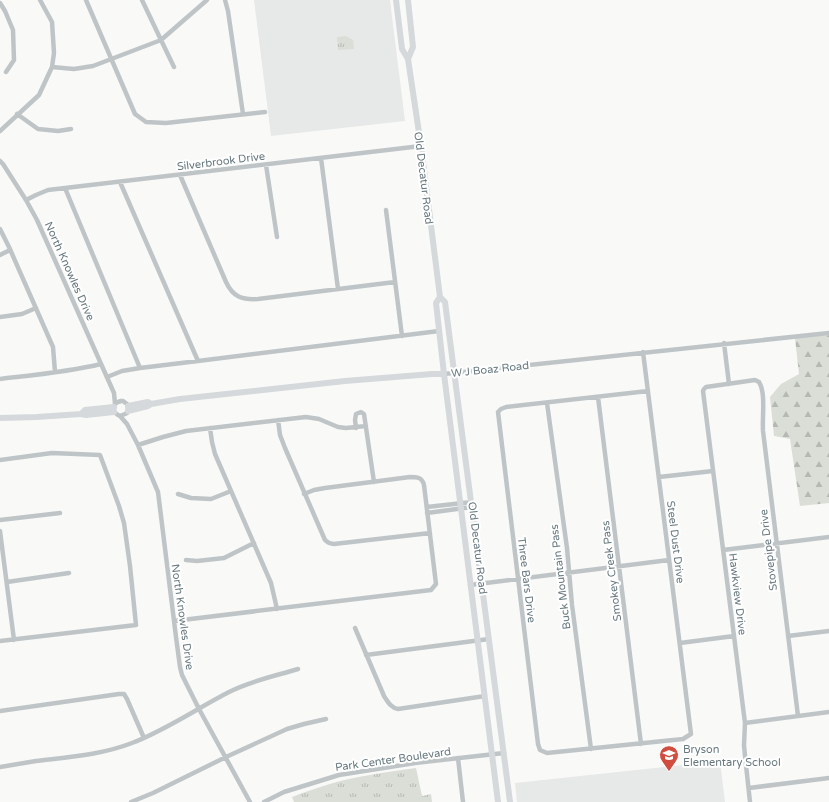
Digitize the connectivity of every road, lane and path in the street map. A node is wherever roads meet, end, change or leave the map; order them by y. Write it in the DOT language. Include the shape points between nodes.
graph roads {
  1 [pos="40,0"];
  2 [pos="86,0"];
  3 [pos="142,0"];
  4 [pos="207,0"];
  5 [pos="225,0"];
  6 [pos="396,0"];
  7 [pos="408,0"];
  8 [pos="0,3"];
  9 [pos="160,40"];
  10 [pos="112,59"];
  11 [pos="408,59"];
  12 [pos="52,67"];
  13 [pos="174,67"];
  14 [pos="6,72"];
  15 [pos="265,112"];
  16 [pos="17,114"];
  17 [pos="243,114"];
  18 [pos="71,129"];
  19 [pos="0,131"];
  20 [pos="421,146"];
  21 [pos="321,158"];
  22 [pos="0,161"];
  23 [pos="266,164"];
  24 [pos="180,175"];
  25 [pos="120,182"];
  26 [pos="65,188"];
  27 [pos="26,200"];
  28 [pos="386,210"];
  29 [pos="0,229"];
  30 [pos="277,238"];
  31 [pos="10,250"];
  32 [pos="0,255"];
  33 [pos="395,282"];
  34 [pos="338,289"];
  35 [pos="440,297"];
  36 [pos="36,308"];
  37 [pos="0,317"];
  38 [pos="439,331"];
  39 [pos="829,332"];
  40 [pos="402,336"];
  41 [pos="724,343"];
  42 [pos="643,352"];
  43 [pos="198,361"];
  44 [pos="101,364"];
  45 [pos="140,368"];
  46 [pos="55,372"];
  47 [pos="454,373"];
  48 [pos="444,374"];
  49 [pos="107,377"];
  50 [pos="0,379"];
  51 [pos="729,384"];
  52 [pos="648,391"];
  53 [pos="114,393"];
  54 [pos="598,397"];
  55 [pos="547,403"];
  56 [pos="114,408"];
  57 [pos="126,408"];
  58 [pos="120,416"];
  59 [pos="0,418"];
  60 [pos="278,420"];
  61 [pos="127,424"];
  62 [pos="366,426"];
  63 [pos="210,428"];
  64 [pos="356,428"];
  65 [pos="138,445"];
  66 [pos="0,460"];
  67 [pos="713,470"];
  68 [pos="659,477"];
  69 [pos="374,482"];
  70 [pos="231,491"];
  71 [pos="178,494"];
  72 [pos="304,494"];
  73 [pos="472,504"];
  74 [pos="460,506"];
  75 [pos="427,510"];
  76 [pos="60,513"];
  77 [pos="0,520"];
  78 [pos="0,531"];
  79 [pos="430,533"];
  80 [pos="829,537"];
  81 [pos="254,543"];
  82 [pos="777,543"];
  83 [pos="723,550"];
  84 [pos="186,560"];
  85 [pos="669,560"];
  86 [pos="619,566"];
  87 [pos="569,572"];
  88 [pos="69,573"];
  89 [pos="518,579"];
  90 [pos="7,582"];
  91 [pos="482,583"];
  92 [pos="470,585"];
  93 [pos="277,609"];
  94 [pos="174,621"];
  95 [pos="355,628"];
  96 [pos="829,631"];
  97 [pos="734,636"];
  98 [pos="788,636"];
  99 [pos="489,639"];
  100 [pos="14,640"];
  101 [pos="0,641"];
  102 [pos="478,641"];
  103 [pos="680,643"];
  104 [pos="366,655"];
  105 [pos="298,669"];
  106 [pos="485,696"];
  107 [pos="199,709"];
  108 [pos="0,710"];
  109 [pos="829,712"];
  110 [pos="798,716"];
  111 [pos="326,718"];
  112 [pos="745,723"];
  113 [pos="144,738"];
  114 [pos="641,744"];
  115 [pos="591,749"];
  116 [pos="504,753"];
  117 [pos="492,754"];
  118 [pos="226,757"];
  119 [pos="458,758"];
  120 [pos="0,767"];
  121 [pos="829,778"];
  122 [pos="749,788"];
  123 [pos="131,802"];
  124 [pos="250,802"];
  125 [pos="264,802"];
  126 [pos="463,802"];
  127 [pos="498,802"];
  128 [pos="510,802"];
  129 [pos="750,802"];
  1 -- 12 [label="street" via="52,22"];
  2 -- 10 [label="street"];
  3 -- 9 [label="street"];
  4 -- 9 [label="street"];
  5 -- 17 [label="street"];
  6 -- 11 [label="main road, Old Decatur Road" via="402,49"];
  7 -- 11 [label="main road, Old Decatur Road" via="413,47"];
  8 -- 14 [label="street" via="13,30 14,60"];
  9 -- 10 [label="street"];
  9 -- 13 [label="street"];
  10 -- 12 [label="street" via="74,69"];
  10 -- 17 [label="street" via="135,114 146,122 166,123"];
  11 -- 20 [label="main road, Old Decatur Road"];
  12 -- 16 [label="street" via="39,95"];
  15 -- 17 [label="street"];
  16 -- 18 [label="street" via="38,129"];
  16 -- 19 [label="street"];
  20 -- 21 [label="street, Silverbrook Drive"];
  20 -- 35 [label="main road, Old Decatur Road"];
  21 -- 23 [label="street, Silverbrook Drive"];
  21 -- 34 [label="street"];
  22 -- 27 [label="street, North Knowles Drive"];
  23 -- 24 [label="street, Silverbrook Drive"];
  23 -- 30 [label="street"];
  24 -- 25 [label="street, Silverbrook Drive"];
  24 -- 34 [label="street" via="226,282 238,296 250,300"];
  25 -- 26 [label="street, Silverbrook Drive"];
  25 -- 43 [label="street"];
  26 -- 27 [label="street, Silverbrook Drive" via="48,190"];
  26 -- 45 [label="street"];
  27 -- 44 [label="street, North Knowles Drive"];
  28 -- 33 [label="street"];
  29 -- 31 [label="street"];
  31 -- 32 [label="street"];
  31 -- 36 [label="street"];
  33 -- 34 [label="street"];
  33 -- 40 [label="street"];
  35 -- 38 [label="main road, Old Decatur Road" via="436,303"];
  35 -- 47 [label="main road, Old Decatur Road" via="445,302"];
  36 -- 37 [label="street" via="22,314"];
  36 -- 46 [label="street" via="53,347"];
  38 -- 40 [label="street"];
  38 -- 48 [label="main road, Old Decatur Road"];
  39 -- 41 [label="street, W J Boaz Road"];
  40 -- 43 [label="street"];
  41 -- 42 [label="street, W J Boaz Road"];
  41 -- 51 [label="street"];
  42 -- 47 [label="street, W J Boaz Road"];
  42 -- 52 [label="street, Steel Dust Drive"];
  43 -- 45 [label="street"];
  44 -- 46 [label="street"];
  44 -- 49 [label="street, North Knowles Drive"];
  45 -- 49 [label="street"];
  46 -- 50 [label="street"];
  47 -- 48 [label="street, W J Boaz Road"];
  47 -- 73 [label="main road, Old Decatur Road"];
  48 -- 57 [label="main road, W J Boaz Road" via="345,381 151,404 148,402"];
  48 -- 74 [label="main road, Old Decatur Road"];
  49 -- 53 [label="street, North Knowles Drive"];
  51 -- 67 [label="street, Hawkview Drive" via="708,386 703,391"];
  51 -- 82 [label="street, Stovepipe Drive" via="755,380 761,385 763,431"];
  52 -- 54 [label="street"];
  52 -- 68 [label="street, Steel Dust Drive"];
  53 -- 56 [label="street, North Knowles Drive"];
  53 -- 57 [label="street, North Knowles Drive"];
  54 -- 55 [label="street"];
  54 -- 86 [label="street, Smokey Creek Pass"];
  55 -- 87 [label="street, Buck Mountain Pass"];
  55 -- 89 [label="street, Three Bars Drive" via="506,407 498,412"];
  56 -- 57 [label="street" via="118,402"];
  56 -- 58 [label="street"];
  56 -- 59 [label="main road" via="86,415"];
  57 -- 58 [label="street" via="125,414"];
  57 -- 61 [label="street, North Knowles Drive"];
  58 -- 61 [label="street, North Knowles Drive"];
  60 -- 63 [label="street"];
  60 -- 64 [label="street" via="306,417 338,427"];
  60 -- 72 [label="street" via="281,438"];
  61 -- 65 [label="street, North Knowles Drive"];
  62 -- 64 [label="street"];
  62 -- 64 [label="street" via="364,414 359,412 356,414"];
  62 -- 69 [label="street"];
  63 -- 65 [label="street" via="175,434"];
  63 -- 70 [label="street" via="215,454"];
  65 -- 94 [label="street, North Knowles Drive" via="158,492"];
  66 -- 100 [label="street" via="52,453 100,455 124,523 136,625"];
  67 -- 68 [label="street"];
  67 -- 83 [label="street, Hawkview Drive"];
  68 -- 85 [label="street, Steel Dust Drive"];
  69 -- 72 [label="street" via="319,489"];
  69 -- 75 [label="street" via="415,477 421,479"];
  70 -- 71 [label="street" via="211,499 191,498"];
  70 -- 81 [label="street"];
  72 -- 79 [label="street" via="329,544"];
  73 -- 74 [label="street"];
  73 -- 91 [label="main road, Old Decatur Road"];
  74 -- 75 [label="street"];
  74 -- 92 [label="main road, Old Decatur Road"];
  75 -- 79 [label="street"];
  76 -- 77 [label="street"];
  78 -- 90 [label="street"];
  79 -- 93 [label="street" via="436,584 431,590"];
  80 -- 82 [label="street"];
  81 -- 84 [label="street" via="224,558"];
  81 -- 93 [label="street" via="271,583"];
  82 -- 83 [label="street"];
  82 -- 98 [label="street, Stovepipe Drive"];
  83 -- 97 [label="street, Hawkview Drive"];
  85 -- 86 [label="street"];
  85 -- 103 [label="street, Steel Dust Drive"];
  86 -- 87 [label="street"];
  86 -- 114 [label="street, Smokey Creek Pass"];
  87 -- 89 [label="street"];
  87 -- 115 [label="street, Buck Mountain Pass"];
  88 -- 90 [label="street"];
  89 -- 91 [label="street"];
  89 -- 115 [label="street, Three Bars Drive" via="539,748 547,753"];
  90 -- 100 [label="street"];
  91 -- 92 [label="street"];
  91 -- 99 [label="main road, Old Decatur Road"];
  92 -- 102 [label="main road, Old Decatur Road"];
  93 -- 94 [label="street"];
  94 -- 107 [label="street, North Knowles Drive" via="182,675"];
  95 -- 104 [label="street"];
  96 -- 98 [label="street"];
  97 -- 103 [label="street"];
  97 -- 112 [label="street, Hawkview Drive"];
  98 -- 110 [label="street, Stovepipe Drive"];
  99 -- 102 [label="street"];
  99 -- 116 [label="main road, Old Decatur Road"];
  100 -- 101 [label="street"];
  102 -- 104 [label="street"];
  102 -- 106 [label="main road, Old Decatur Road"];
  103 -- 114 [label="street, Steel Dust Drive" via="691,734 683,739"];
  104 -- 106 [label="street" via="384,696 394,708"];
  105 -- 107 [label="street" via="242,686"];
  106 -- 117 [label="main road, Old Decatur Road"];
  107 -- 113 [label="street"];
  107 -- 118 [label="street, North Knowles Drive"];
  108 -- 113 [label="street" via="124,694"];
  109 -- 110 [label="street"];
  110 -- 112 [label="street"];
  111 -- 118 [label="street" via="286,729"];
  112 -- 122 [label="street, Hawkview Drive" via="745,756"];
  113 -- 120 [label="street" via="104,752"];
  114 -- 115 [label="street"];
  116 -- 117 [label="street, Park Center Boulevard"];
  116 -- 128 [label="main road, Old Decatur Road"];
  117 -- 119 [label="street, Park Center Boulevard"];
  117 -- 127 [label="main road, Old Decatur Road"];
  118 -- 123 [label="street"];
  118 -- 124 [label="street, North Knowles Drive"];
  119 -- 125 [label="street, Park Center Boulevard" via="339,774 284,792"];
  119 -- 126 [label="street"];
  121 -- 122 [label="street"];
  122 -- 129 [label="street, Hawkview Drive"];
}
